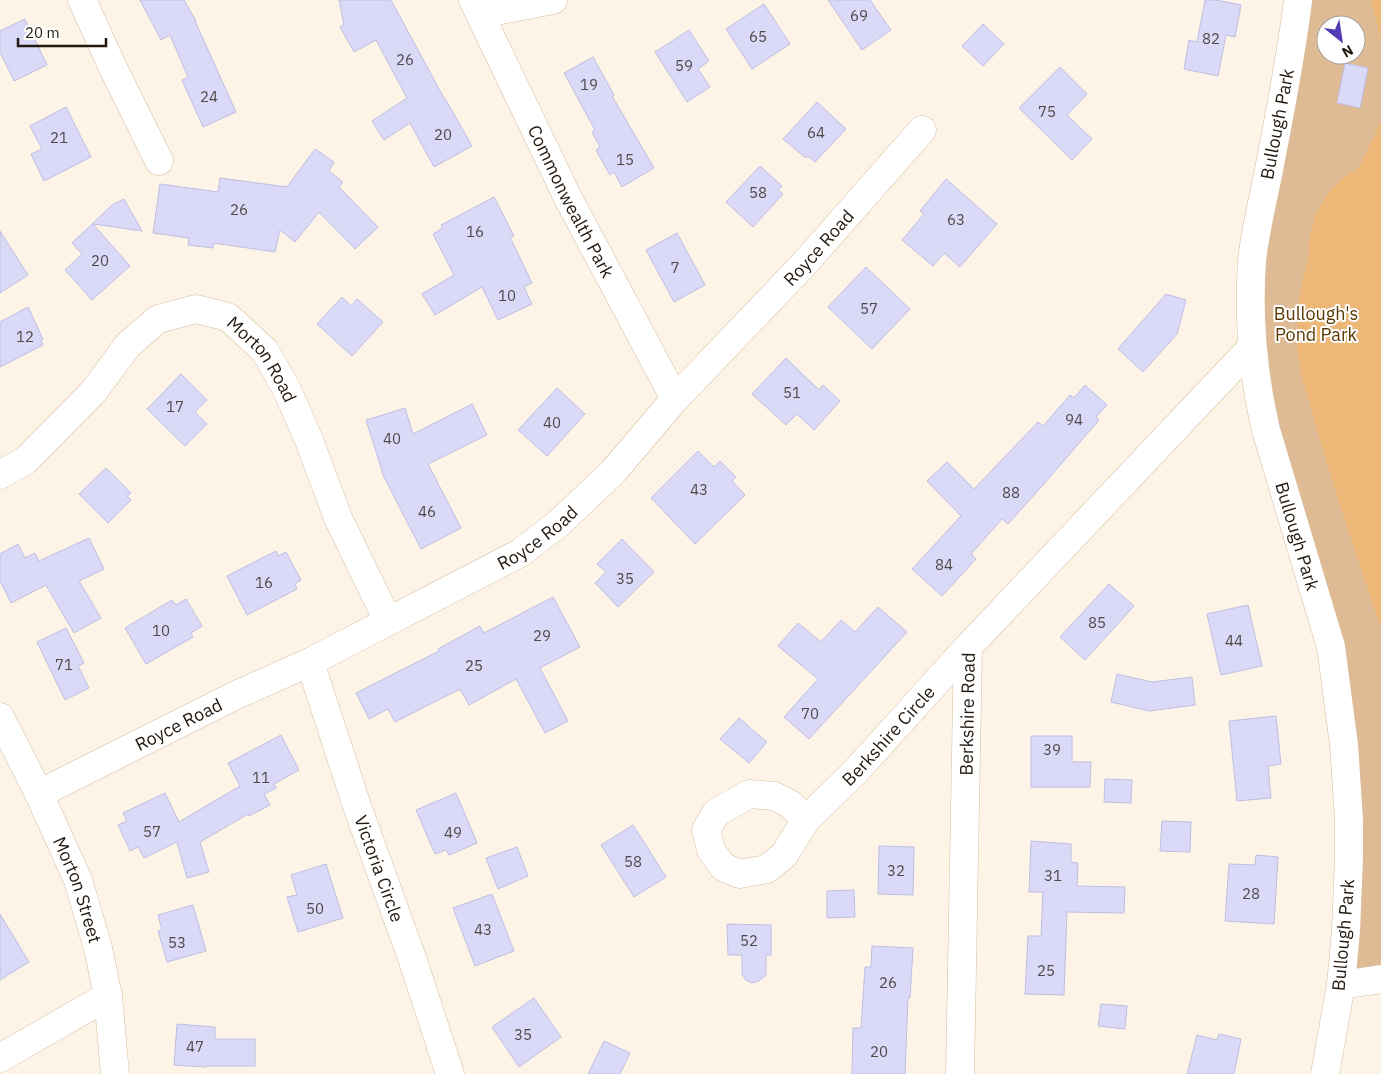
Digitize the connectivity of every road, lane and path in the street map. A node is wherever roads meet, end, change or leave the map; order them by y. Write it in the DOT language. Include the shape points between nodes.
graph roads {
  1 [pos="82,0"];
  2 [pos="552,0"];
  3 [pos="1298,0"];
  4 [pos="477,7"];
  5 [pos="922,130"];
  6 [pos="159,161"];
  7 [pos="1252,347"];
  8 [pos="675,399"];
  9 [pos="0,475"];
  10 [pos="388,621"];
  11 [pos="968,647"];
  12 [pos="310,662"];
  13 [pos="0,717"];
  14 [pos="39,794"];
  15 [pos="806,820"];
  16 [pos="1381,979"];
  17 [pos="1340,985"];
  18 [pos="108,996"];
  19 [pos="0,1058"];
  20 [pos="115,1074"];
  21 [pos="450,1074"];
  22 [pos="960,1074"];
  23 [pos="1325,1074"];
  1 -- 6 [label="street"];
  2 -- 4 [label="street"];
  3 -- 7 [label="street, Bullough Park" via="1252,260"];
  4 -- 8 [label="street, Commonwealth Park" via="568,198"];
  5 -- 8 [label="street, Royce Road" via="804,263"];
  7 -- 11 [label="street, Berkshire Road"];
  7 -- 17 [label="street, Bullough Park" via="1266,430 1331,647 1337,688 1349,820 1348,896"];
  8 -- 10 [label="street, Royce Road" via="612,473 558,524 520,553"];
  9 -- 10 [label="street, Morton Road" via="26,460 94,391 128,345 158,319 196,309 228,317 264,350 287,390 338,518"];
  10 -- 12 [label="street, Royce Road"];
  11 -- 15 [label="street, Berkshire Circle" via="856,771"];
  11 -- 22 [label="street, Berkshire Road"];
  12 -- 14 [label="street, Royce Road" via="234,696"];
  12 -- 21 [label="street, Victoria Circle"];
  13 -- 14 [label="street, Morton Street"];
  14 -- 18 [label="street, Morton Street" via="78,880"];
  16 -- 17 [label="street"];
  17 -- 23 [label="street, Bullough Park"];
  18 -- 19 [label="street"];
  18 -- 20 [label="street, Morton Street"];
}
